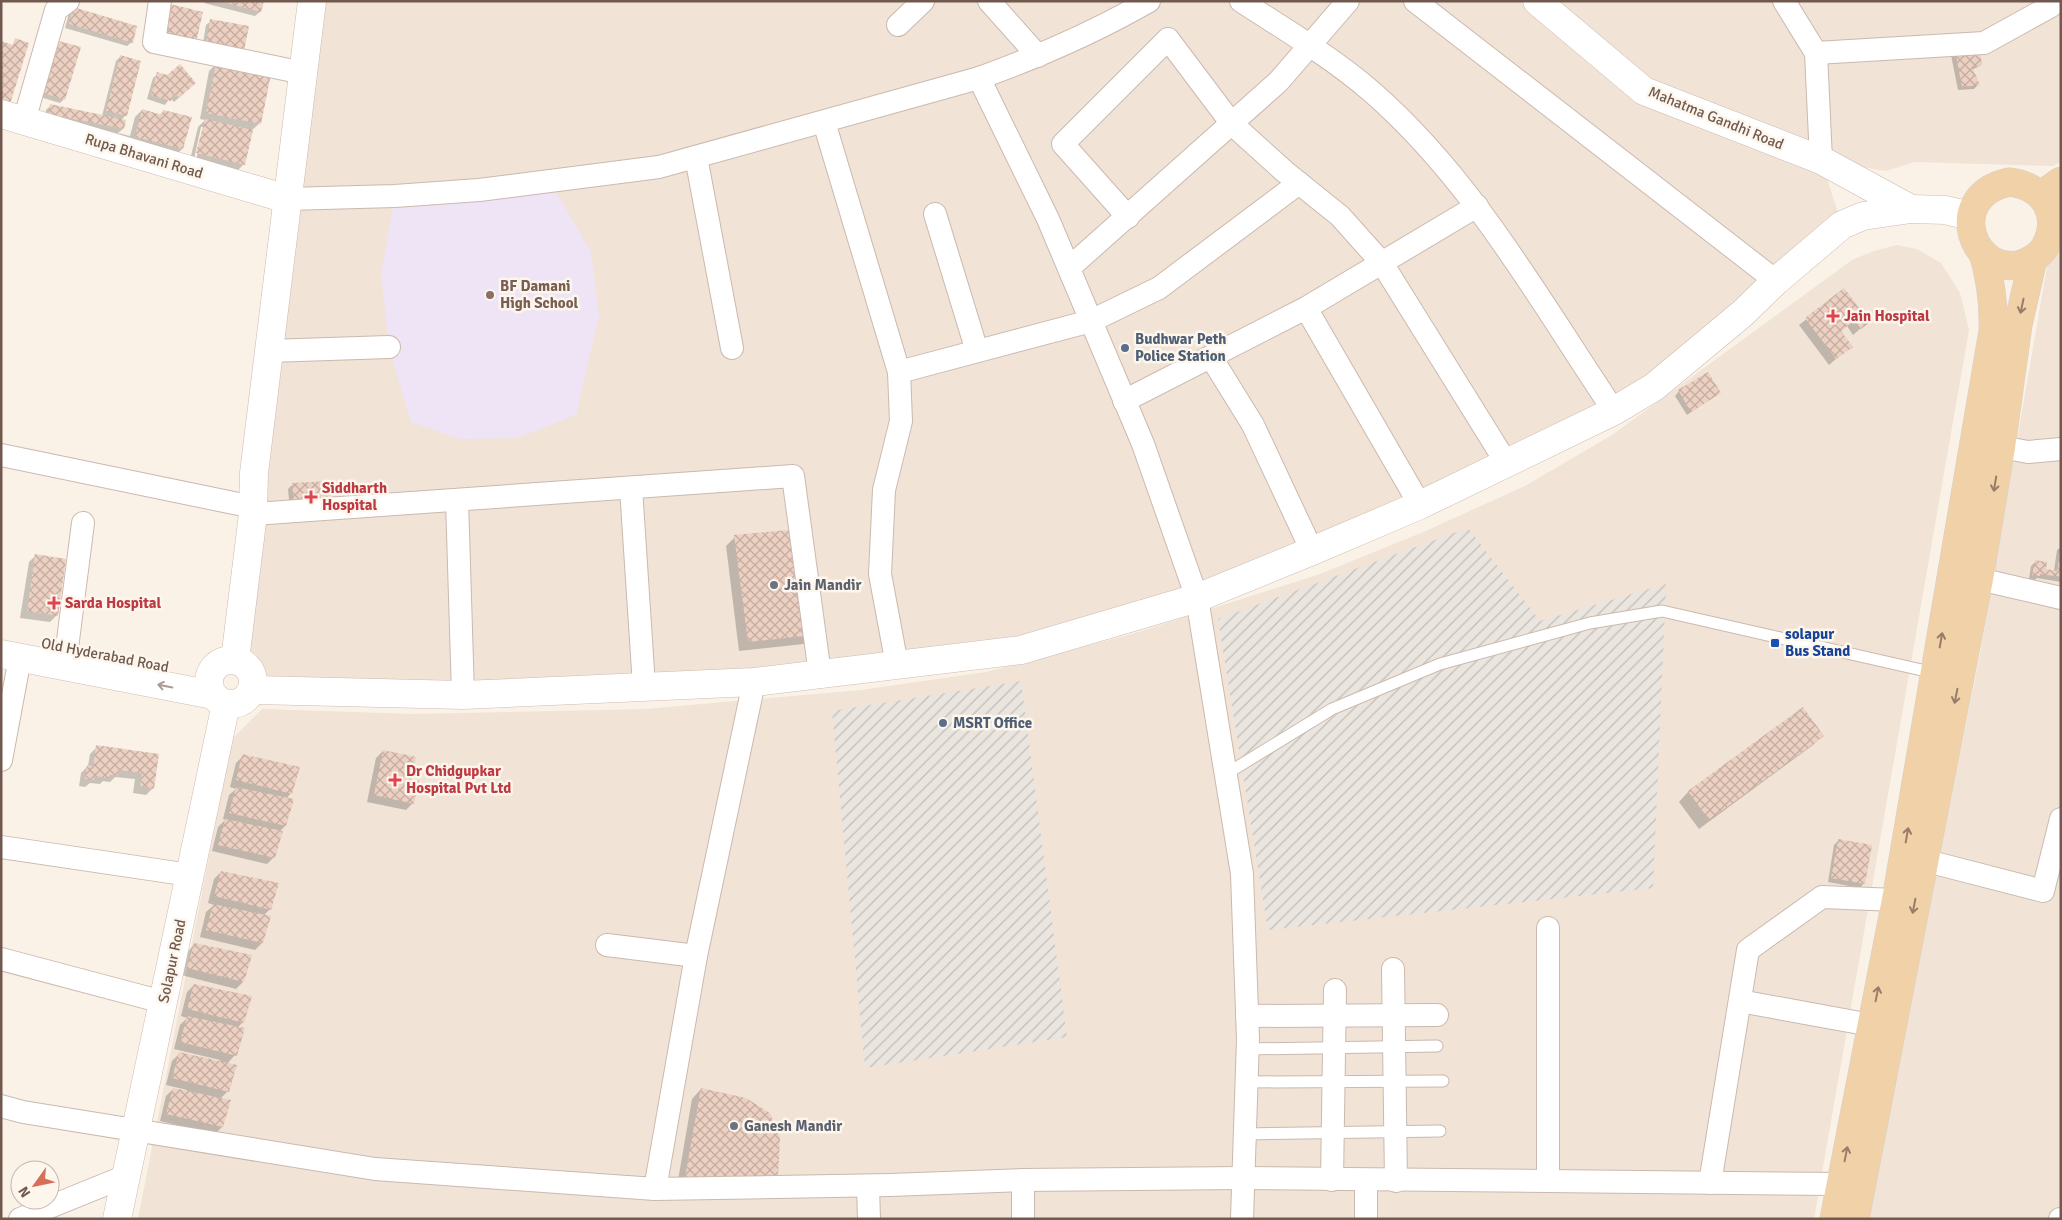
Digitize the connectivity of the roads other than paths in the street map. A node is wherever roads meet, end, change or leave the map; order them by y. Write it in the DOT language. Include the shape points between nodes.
graph roads {
  1 [pos="68,1"];
  2 [pos="160,1"];
  3 [pos="312,1"];
  4 [pos="923,1"];
  5 [pos="989,1"];
  6 [pos="1149,1"];
  7 [pos="1241,1"];
  8 [pos="1348,1"];
  9 [pos="1415,1"];
  10 [pos="1784,1"];
  11 [pos="1542,2"];
  12 [pos="2054,9"];
  13 [pos="898,25"];
  14 [pos="1309,46"];
  15 [pos="1816,53"];
  16 [pos="1038,56"];
  17 [pos="303,73"];
  18 [pos="979,78"];
  19 [pos="13,117"];
  20 [pos="824,122"];
  21 [pos="1232,124"];
  22 [pos="696,157"];
  23 [pos="1821,160"];
  24 [pos="1298,183"];
  25 [pos="287,199"];
  26 [pos="2053,199"];
  27 [pos="1477,206"];
  28 [pos="1911,209"];
  29 [pos="935,214"];
  30 [pos="1971,216"];
  31 [pos="1128,217"];
  32 [pos="1983,253"];
  33 [pos="2033,259"];
  34 [pos="1382,263"];
  35 [pos="1069,268"];
  36 [pos="1776,281"];
  37 [pos="1306,308"];
  38 [pos="1091,321"];
  39 [pos="389,347"];
  40 [pos="732,348"];
  41 [pos="268,351"];
  42 [pos="977,351"];
  43 [pos="1211,357"];
  44 [pos="899,372"];
  45 [pos="1124,401"];
  46 [pos="1614,412"];
  47 [pos="2001,447"];
  48 [pos="2061,450"];
  49 [pos="1,455"];
  50 [pos="1507,464"];
  51 [pos="631,488"];
  52 [pos="457,500"];
  53 [pos="1420,505"];
  54 [pos="253,510"];
  55 [pos="83,523"];
  56 [pos="1312,551"];
  57 [pos="1979,580"];
  58 [pos="1197,598"];
  59 [pos="2061,598"];
  60 [pos="1,635"];
  61 [pos="68,648"];
  62 [pos="11,656"];
  63 [pos="234,660"];
  64 [pos="897,665"];
  65 [pos="1936,673"];
  66 [pos="820,674"];
  67 [pos="754,682"];
  68 [pos="644,686"];
  69 [pos="252,690"];
  70 [pos="216,691"];
  71 [pos="463,695"];
  72 [pos="1,760"];
  73 [pos="1226,774"];
  74 [pos="2061,819"];
  75 [pos="1,846"];
  76 [pos="1923,860"];
  77 [pos="190,875"];
  78 [pos="1896,900"];
  79 [pos="1548,928"];
  80 [pos="607,945"];
  81 [pos="696,956"];
  82 [pos="1,959"];
  83 [pos="1394,969"];
  84 [pos="1335,990"];
  85 [pos="1740,1001"];
  86 [pos="163,1002"];
  87 [pos="1335,1015"];
  88 [pos="1394,1015"];
  89 [pos="1437,1015"];
  90 [pos="1247,1016"];
  91 [pos="1871,1026"];
  92 [pos="1437,1046"];
  93 [pos="1394,1047"];
  94 [pos="1334,1048"];
  95 [pos="1247,1049"];
  96 [pos="1395,1081"];
  97 [pos="1444,1081"];
  98 [pos="1246,1082"];
  99 [pos="1334,1082"];
  100 [pos="12,1109"];
  101 [pos="1,1122"];
  102 [pos="136,1129"];
  103 [pos="1440,1130"];
  104 [pos="1395,1131"];
  105 [pos="1333,1132"];
  106 [pos="1244,1134"];
  107 [pos="126,1176"];
  108 [pos="1242,1178"];
  109 [pos="1023,1180"];
  110 [pos="1332,1180"];
  111 [pos="1366,1180"];
  112 [pos="1396,1181"];
  113 [pos="1548,1181"];
  114 [pos="1710,1183"];
  115 [pos="1851,1185"];
  116 [pos="868,1186"];
  117 [pos="655,1189"];
  118 [pos="20,1219"];
  119 [pos="117,1219"];
  120 [pos="869,1219"];
  121 [pos="1023,1219"];
  122 [pos="1242,1219"];
  123 [pos="1366,1219"];
  124 [pos="1834,1219"];
  125 [pos="1855,1219"];
  1 -- 19 [label="street" via="56,10"];
  2 -- 17 [label="street" via="154,42"];
  3 -- 17 [label="main road"];
  4 -- 13 [label="street"];
  5 -- 16 [label="street"];
  6 -- 16 [label="street" via="1117,20"];
  7 -- 14 [label="street"];
  8 -- 14 [label="street"];
  9 -- 36 [label="street"];
  10 -- 15 [label="street"];
  11 -- 23 [label="main road, Mahatma Gandhi Road" via="1644,91"];
  12 -- 15 [label="street" via="1984,43"];
  14 -- 21 [label="street" via="1278,82"];
  14 -- 27 [label="street" via="1371,92 1426,147"];
  15 -- 23 [label="street"];
  16 -- 18 [label="street"];
  17 -- 25 [label="main road"];
  18 -- 20 [label="street"];
  18 -- 35 [label="street"];
  19 -- 25 [label="main road, Rupa Bhavani Road"];
  20 -- 22 [label="street"];
  20 -- 44 [label="street"];
  21 -- 24 [label="street"];
  21 -- 31 [label="street"];
  21 -- 31 [label="street" via="1168,40 1063,144"];
  22 -- 25 [label="street" via="659,166 479,190"];
  22 -- 40 [label="street"];
  23 -- 28 [label="main road, Mahatma Gandhi Road"];
  24 -- 34 [label="street" via="1340,216"];
  24 -- 38 [label="street" via="1159,288"];
  25 -- 41 [label="main road"];
  26 -- 30 [label="main road" via="2022,184 2009,182 1996,185 1980,198"];
  26 -- 33 [label="main road" via="2050,238 2044,250"];
  27 -- 34 [label="street"];
  27 -- 46 [label="street"];
  28 -- 30 [label="main road" via="1945,210"];
  28 -- 36 [label="main road" via="1863,216 1842,226"];
  29 -- 42 [label="street"];
  30 -- 32 [label="main road" via="1975,242"];
  31 -- 35 [label="street"];
  32 -- 33 [label="main road" via="1994,261 2007,264 2021,264"];
  65 -- 32 [label="main road, one-way" via="1993,331 1992,283"];
  33 -- 47 [label="main road, one-way" via="2018,325"];
  34 -- 37 [label="street"];
  34 -- 50 [label="street"];
  35 -- 38 [label="street"];
  36 -- 46 [label="main road" via="1743,313 1654,387"];
  37 -- 43 [label="street"];
  37 -- 53 [label="street"];
  38 -- 42 [label="street"];
  38 -- 45 [label="street"];
  39 -- 41 [label="street"];
  41 -- 54 [label="main road"];
  42 -- 44 [label="street"];
  43 -- 45 [label="street"];
  43 -- 56 [label="street" via="1253,425"];
  44 -- 64 [label="street" via="901,421 884,490 880,574"];
  45 -- 58 [label="street" via="1143,444"];
  46 -- 50 [label="main road"];
  47 -- 48 [label="street" via="2028,452"];
  47 -- 57 [label="main road, one-way"];
  49 -- 54 [label="street"];
  50 -- 53 [label="main road"];
  51 -- 52 [label="street"];
  51 -- 66 [label="street" via="793,476"];
  51 -- 68 [label="street"];
  52 -- 54 [label="street"];
  52 -- 71 [label="street"];
  53 -- 56 [label="main road"];
  54 -- 63 [label="main road"];
  55 -- 61 [label="street"];
  56 -- 58 [label="main road"];
  57 -- 59 [label="street"];
  57 -- 76 [label="main road, one-way"];
  58 -- 64 [label="main road" via="1021,650"];
  58 -- 73 [label="street"];
  60 -- 61 [label="main road, Old Hyderabad Road"];
  61 -- 70 [label="main road, Old Hyderabad Road"];
  70 -- 62 [label="main road, one-way"];
  62 -- 72 [label="street"];
  63 -- 69 [label="main road" via="242,662 252,674"];
  63 -- 70 [label="main road" via="223,660 213,668"];
  64 -- 66 [label="main road"];
  65 -- 73 [label="lane" via="1662,611 1590,623 1440,664 1332,709"];
  78 -- 65 [label="main road, one-way"];
  66 -- 67 [label="main road"];
  67 -- 68 [label="main road"];
  67 -- 81 [label="street"];
  68 -- 71 [label="main road"];
  69 -- 70 [label="main road" via="240,702"];
  69 -- 71 [label="main road"];
  70 -- 77 [label="main road, Solapur Road"];
  73 -- 90 [label="street" via="1242,874"];
  74 -- 76 [label="street" via="2043,890"];
  75 -- 77 [label="street"];
  76 -- 115 [label="main road, one-way"];
  77 -- 86 [label="main road, Solapur Road"];
  78 -- 85 [label="street" via="1822,897 1748,950"];
  91 -- 78 [label="main road, one-way"];
  79 -- 113 [label="street"];
  80 -- 81 [label="street"];
  81 -- 117 [label="street"];
  82 -- 86 [label="street"];
  83 -- 88 [label="street"];
  84 -- 87 [label="street"];
  85 -- 91 [label="street"];
  85 -- 114 [label="street"];
  86 -- 102 [label="main road, Solapur Road"];
  87 -- 88 [label="street"];
  87 -- 90 [label="street"];
  87 -- 94 [label="street"];
  88 -- 89 [label="street"];
  88 -- 93 [label="street"];
  90 -- 95 [label="street"];
  115 -- 91 [label="main road, one-way"];
  92 -- 93 [label="lane"];
  93 -- 94 [label="lane"];
  93 -- 96 [label="street"];
  94 -- 95 [label="lane"];
  94 -- 99 [label="street"];
  95 -- 98 [label="street"];
  96 -- 97 [label="lane"];
  96 -- 99 [label="lane"];
  96 -- 104 [label="street"];
  98 -- 99 [label="lane"];
  98 -- 106 [label="street"];
  99 -- 105 [label="street"];
  100 -- 101 [label="street"];
  100 -- 102 [label="street"];
  102 -- 107 [label="main road, Solapur Road"];
  102 -- 117 [label="street" via="376,1169"];
  103 -- 104 [label="lane"];
  104 -- 105 [label="lane"];
  104 -- 112 [label="street"];
  105 -- 106 [label="lane"];
  105 -- 110 [label="street"];
  106 -- 108 [label="street"];
  107 -- 118 [label="street"];
  107 -- 119 [label="main road, Solapur Road"];
  108 -- 109 [label="street"];
  108 -- 110 [label="street"];
  108 -- 122 [label="street"];
  109 -- 116 [label="street"];
  109 -- 121 [label="street"];
  110 -- 111 [label="street"];
  111 -- 112 [label="street"];
  111 -- 123 [label="street"];
  112 -- 113 [label="street"];
  113 -- 114 [label="street"];
  114 -- 115 [label="street"];
  115 -- 124 [label="main road"];
  115 -- 125 [label="main road"];
  116 -- 117 [label="street"];
  116 -- 120 [label="street"];
}
